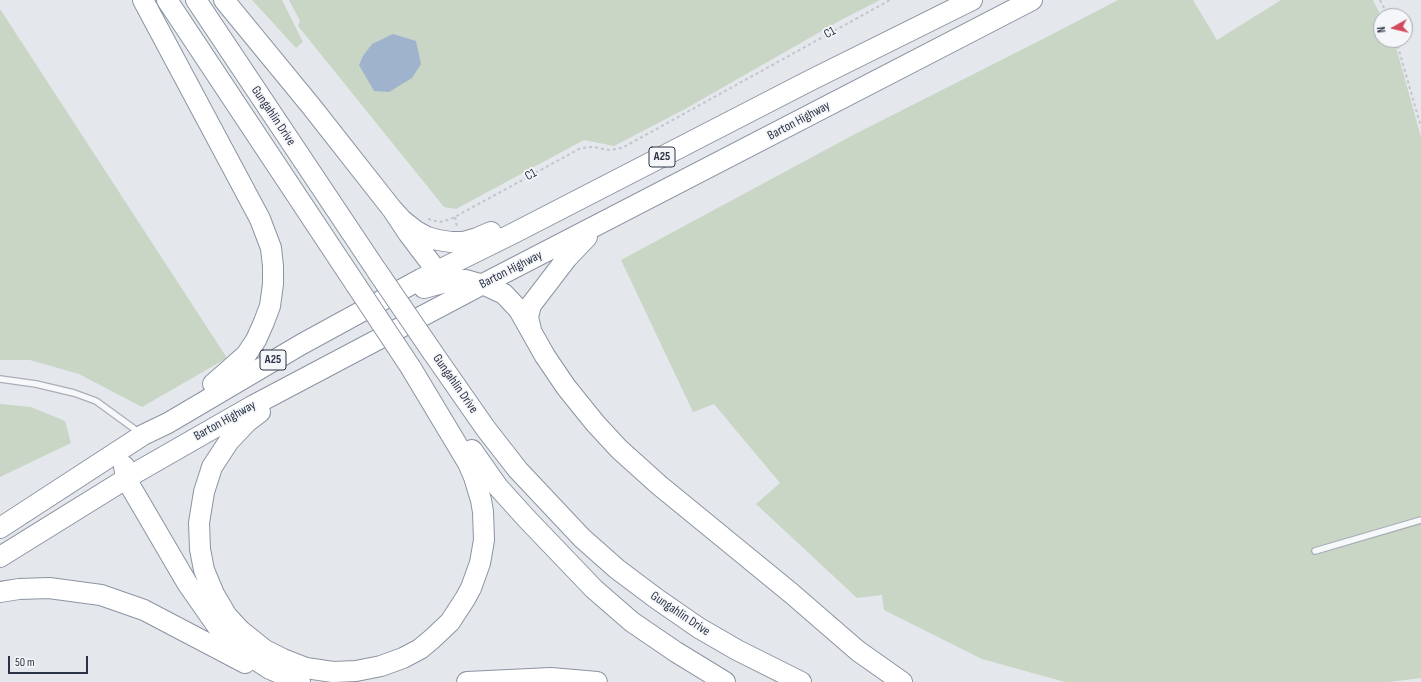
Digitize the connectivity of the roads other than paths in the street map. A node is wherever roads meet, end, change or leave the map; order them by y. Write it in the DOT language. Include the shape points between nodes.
graph roads {
  1 [pos="143,0"];
  2 [pos="167,0"];
  3 [pos="196,0"];
  4 [pos="224,0"];
  5 [pos="972,0"];
  6 [pos="1032,0"];
  7 [pos="809,81"];
  8 [pos="392,209"];
  9 [pos="599,225"];
  10 [pos="439,277"];
  11 [pos="483,284"];
  12 [pos="429,313"];
  13 [pos="535,339"];
  14 [pos="374,341"];
  15 [pos="411,368"];
  16 [pos="0,379"];
  17 [pos="174,419"];
  18 [pos="140,438"];
  19 [pos="126,478"];
  20 [pos="1421,520"];
  21 [pos="0,528"];
  22 [pos="1315,551"];
  23 [pos="0,557"];
  24 [pos="0,592"];
  25 [pos="286,682"];
  26 [pos="300,682"];
  27 [pos="467,682"];
  28 [pos="597,682"];
  29 [pos="725,682"];
  30 [pos="800,682"];
  31 [pos="902,682"];
  1 -- 17 [label="highway" via="260,220 268,237 273,266 268,314 252,346 241,360"];
  2 -- 15 [label="highway, Gungahlin Drive, bridge"];
  3 -- 30 [label="highway, Gungahlin Drive, bridge" via="433,353 518,470 582,538 656,599 737,650"];
  4 -- 8 [label="highway"];
  5 -- 7 [label="highway, A25"];
  6 -- 9 [label="highway, Barton Highway / A25"];
  7 -- 8 [label="highway" via="685,137 471,240 451,242 427,237 412,228"];
  7 -- 10 [label="highway, A25" via="514,233"];
  8 -- 10 [label="highway"];
  9 -- 11 [label="highway, Barton Highway / A25"];
  9 -- 13 [label="highway" via="572,252 531,305 528,317"];
  10 -- 11 [label="highway"];
  10 -- 12 [label="highway" via="440,297"];
  10 -- 17 [label="highway, Barton Highway / A25" via="375,305 302,344"];
  11 -- 12 [label="highway, Barton Highway / A25"];
  11 -- 13 [label="highway" via="501,292 512,302"];
  12 -- 14 [label="highway, Barton Highway / A25"];
  13 -- 31 [label="highway" via="578,403 634,463 858,651"];
  14 -- 15 [label="highway" via="343,367 266,408 247,422 220,453 212,467 204,492 199,523 200,549 204,570 214,594 227,616 240,630 264,650 283,660 306,668 333,672 356,671 388,664 420,648 441,631 457,612 471,588 480,563 484,540 483,512 478,487 468,463"];
  14 -- 19 [label="highway, Barton Highway / A25" via="242,411"];
  15 -- 29 [label="highway, Gungahlin Drive" via="498,487 594,589 632,622"];
  16 -- 18 [label="lane" via="36,384 96,401"];
  17 -- 18 [label="highway, Barton Highway / A25"];
  18 -- 19 [label="highway" via="125,454"];
  18 -- 21 [label="highway, Barton Highway / A25"];
  19 -- 23 [label="highway, Barton Highway / A25"];
  19 -- 26 [label="highway" via="187,583 224,634 254,659"];
  20 -- 22 [label="lane"];
  24 -- 25 [label="highway" via="49,588 101,595 144,610 246,664"];
  27 -- 28 [label="highway" via="551,678"];
}
